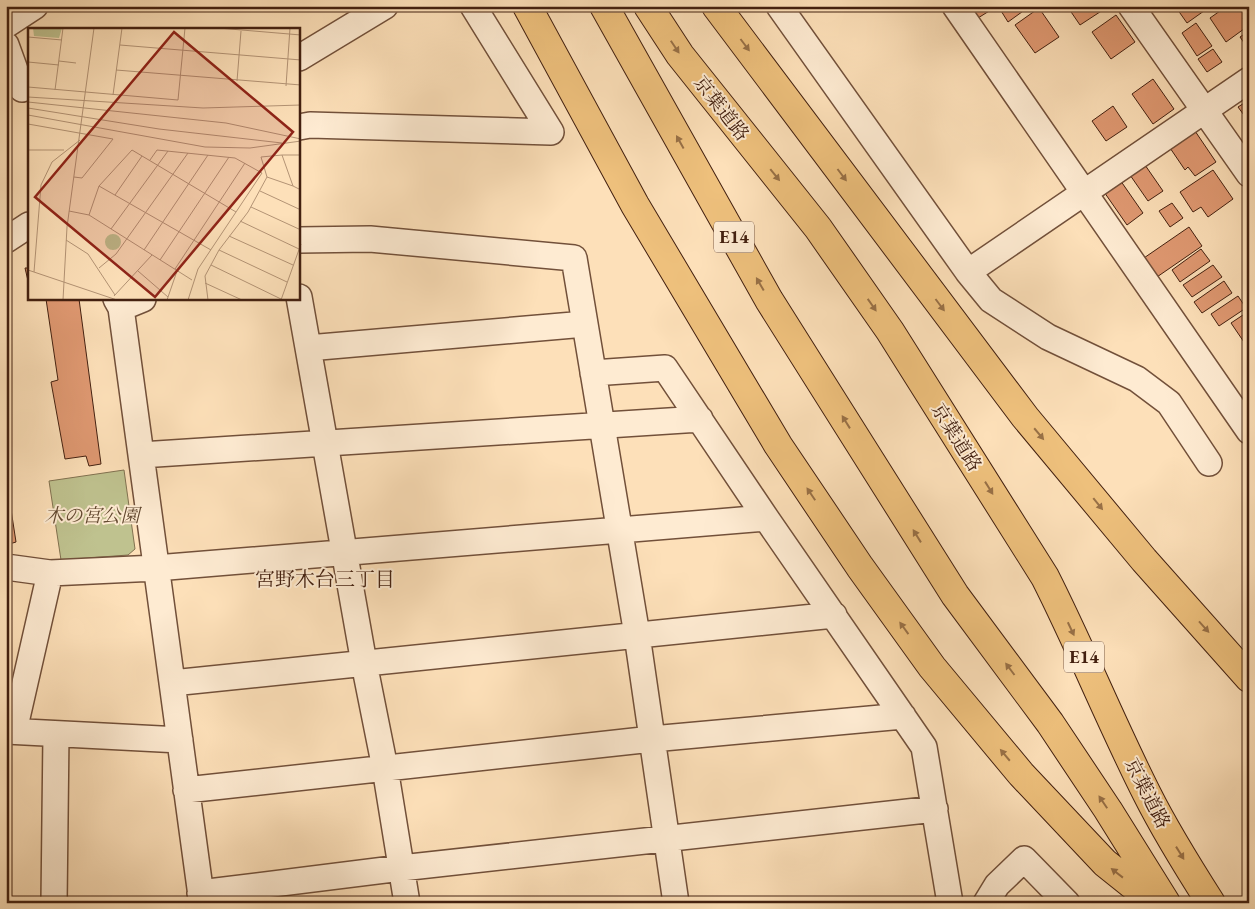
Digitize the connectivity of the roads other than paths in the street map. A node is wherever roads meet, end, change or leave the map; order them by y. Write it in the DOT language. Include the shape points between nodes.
graph roads {
  1 [pos="35,6"];
  2 [pos="385,6"];
  3 [pos="474,6"];
  4 [pos="527,6"];
  5 [pos="604,6"];
  6 [pos="648,6"];
  7 [pos="716,6"];
  8 [pos="778,6"];
  9 [pos="955,6"];
  10 [pos="1131,6"];
  11 [pos="6,25"];
  12 [pos="6,45"];
  13 [pos="300,57"];
  14 [pos="1249,80"];
  15 [pos="22,89"];
  16 [pos="1204,110"];
  17 [pos="300,126"];
  18 [pos="1249,174"];
  19 [pos="1084,193"];
  20 [pos="28,226"];
  21 [pos="6,240"];
  22 [pos="300,240"];
  23 [pos="968,272"];
  24 [pos="300,300"];
  25 [pos="127,302"];
  26 [pos="585,324"];
  27 [pos="308,348"];
  28 [pos="593,374"];
  29 [pos="700,419"];
  30 [pos="602,426"];
  31 [pos="1249,431"];
  32 [pos="325,444"];
  33 [pos="141,455"];
  34 [pos="1209,463"];
  35 [pos="766,518"];
  36 [pos="620,530"];
  37 [pos="344,553"];
  38 [pos="6,567"];
  39 [pos="156,568"];
  40 [pos="50,573"];
  41 [pos="834,615"];
  42 [pos="638,635"];
  43 [pos="364,663"];
  44 [pos="1249,678"];
  45 [pos="172,683"];
  46 [pos="903,716"];
  47 [pos="10,731"];
  48 [pos="56,734"];
  49 [pos="652,739"];
  50 [pos="180,740"];
  51 [pos="385,768"];
  52 [pos="186,790"];
  53 [pos="934,809"];
  54 [pos="667,839"];
  55 [pos="401,868"];
  56 [pos="201,898"];
  57 [pos="54,903"];
  58 [pos="407,903"];
  59 [pos="676,903"];
  60 [pos="950,903"];
  61 [pos="986,903"];
  62 [pos="1067,903"];
  63 [pos="1155,903"];
  64 [pos="1166,903"];
  65 [pos="1210,903"];
  1 -- 11 [label="street"];
  2 -- 13 [label="street"];
  3 -- 17 [label="street" via="550,132"];
  63 -- 4 [label="highway, one-way" via="1105,863 1020,774 932,668 860,567 778,445 645,222"];
  64 -- 5 [label="highway, 京葉道路 / E14, one-way" via="1050,723 954,595 774,308"];
  6 -- 65 [label="highway, 京葉道路 / E14, one-way" via="680,55 818,228 890,331 1045,577 1147,794"];
  7 -- 44 [label="highway, one-way" via="979,358 1144,560"];
  8 -- 23 [label="street"];
  9 -- 19 [label="street"];
  10 -- 16 [label="street"];
  12 -- 15 [label="street"];
  14 -- 16 [label="street"];
  16 -- 18 [label="street"];
  16 -- 19 [label="street"];
  19 -- 23 [label="street"];
  19 -- 31 [label="street"];
  20 -- 21 [label="street"];
  22 -- 26 [label="street" via="370,239 574,258"];
  23 -- 34 [label="street" via="991,300 1048,337 1137,379 1169,404"];
  24 -- 27 [label="street"];
  25 -- 33 [label="street"];
  26 -- 27 [label="street"];
  26 -- 28 [label="street"];
  27 -- 32 [label="street"];
  28 -- 29 [label="street" via="665,368"];
  28 -- 30 [label="street"];
  29 -- 30 [label="street"];
  29 -- 35 [label="street"];
  30 -- 32 [label="street"];
  30 -- 36 [label="street"];
  32 -- 33 [label="street"];
  32 -- 37 [label="street"];
  33 -- 39 [label="street"];
  35 -- 36 [label="street"];
  35 -- 41 [label="street"];
  36 -- 37 [label="street"];
  36 -- 42 [label="street"];
  37 -- 39 [label="street"];
  37 -- 43 [label="street"];
  38 -- 40 [label="street"];
  39 -- 40 [label="street"];
  39 -- 45 [label="street"];
  40 -- 47 [label="street"];
  41 -- 42 [label="street"];
  41 -- 46 [label="street"];
  42 -- 43 [label="street"];
  42 -- 49 [label="street"];
  43 -- 45 [label="street"];
  43 -- 51 [label="street"];
  45 -- 50 [label="street"];
  46 -- 49 [label="street"];
  46 -- 53 [label="street" via="924,747"];
  47 -- 48 [label="street"];
  48 -- 50 [label="street"];
  48 -- 57 [label="street"];
  49 -- 51 [label="street"];
  49 -- 54 [label="street"];
  50 -- 52 [label="street"];
  51 -- 52 [label="street"];
  51 -- 55 [label="street"];
  52 -- 56 [label="street"];
  53 -- 54 [label="street"];
  53 -- 60 [label="street"];
  54 -- 55 [label="street"];
  54 -- 59 [label="street"];
  55 -- 56 [label="street"];
  55 -- 58 [label="street"];
  61 -- 62 [label="street" via="997,885 1024,859"];
}
